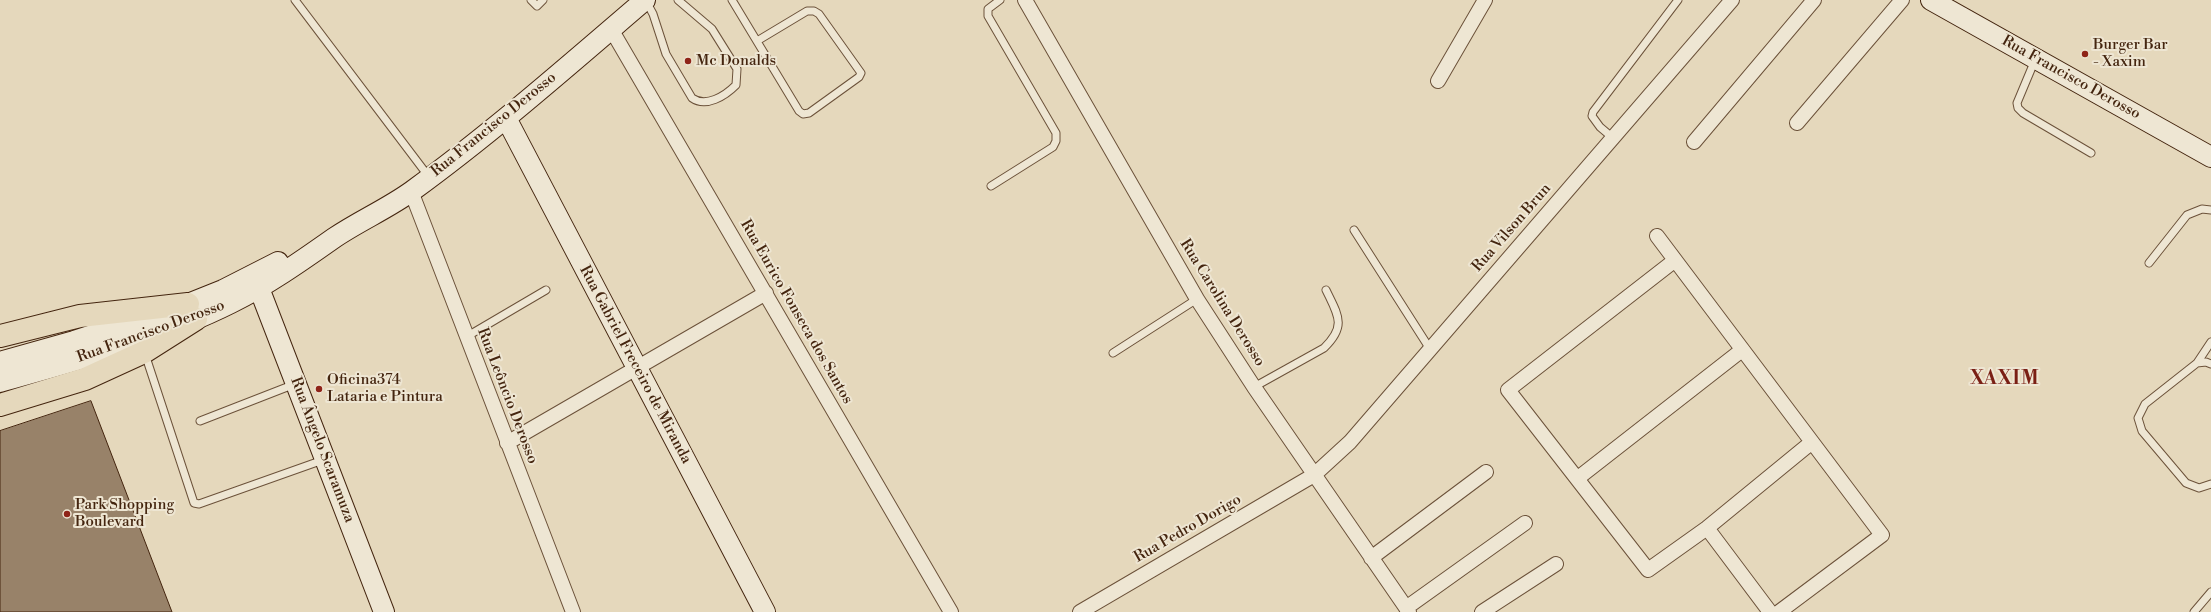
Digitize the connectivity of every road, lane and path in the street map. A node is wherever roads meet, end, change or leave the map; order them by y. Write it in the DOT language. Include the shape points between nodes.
graph roads {
  1 [pos="295,0"];
  2 [pos="531,0"];
  3 [pos="543,0"];
  4 [pos="678,0"];
  5 [pos="732,0"];
  6 [pos="1000,0"];
  7 [pos="1025,0"];
  8 [pos="1485,0"];
  9 [pos="1678,0"];
  10 [pos="1732,0"];
  11 [pos="1814,0"];
  12 [pos="1902,0"];
  13 [pos="1931,0"];
  14 [pos="641,1"];
  15 [pos="611,29"];
  16 [pos="758,41"];
  17 [pos="2036,58"];
  18 [pos="1438,81"];
  19 [pos="506,118"];
  20 [pos="1797,123"];
  21 [pos="1613,138"];
  22 [pos="1694,142"];
  23 [pos="2092,153"];
  24 [pos="2211,157"];
  25 [pos="429,178"];
  26 [pos="991,186"];
  27 [pos="411,192"];
  28 [pos="2211,210"];
  29 [pos="1354,230"];
  30 [pos="1657,236"];
  31 [pos="335,238"];
  32 [pos="1674,261"];
  33 [pos="2149,262"];
  34 [pos="259,288"];
  35 [pos="546,290"];
  36 [pos="1326,290"];
  37 [pos="766,293"];
  38 [pos="1197,299"];
  39 [pos="192,312"];
  40 [pos="0,336"];
  41 [pos="466,337"];
  42 [pos="2211,342"];
  43 [pos="1430,349"];
  44 [pos="1742,350"];
  45 [pos="76,351"];
  46 [pos="144,352"];
  47 [pos="1112,353"];
  48 [pos="0,362"];
  49 [pos="2197,363"];
  50 [pos="2211,364"];
  51 [pos="636,369"];
  52 [pos="0,382"];
  53 [pos="297,383"];
  54 [pos="1254,387"];
  55 [pos="0,405"];
  56 [pos="200,421"];
  57 [pos="1812,442"];
  58 [pos="506,443"];
  59 [pos="326,459"];
  60 [pos="1486,472"];
  61 [pos="1314,475"];
  62 [pos="1578,478"];
  63 [pos="2211,484"];
  64 [pos="1525,523"];
  65 [pos="1707,528"];
  66 [pos="1371,558"];
  67 [pos="1556,564"];
  68 [pos="2211,592"];
  69 [pos="1407,610"];
  70 [pos="384,612"];
  71 [pos="573,612"];
  72 [pos="765,612"];
  73 [pos="950,612"];
  74 [pos="1080,612"];
  75 [pos="1482,612"];
  76 [pos="1770,612"];
  77 [pos="1779,612"];
  78 [pos="2194,612"];
  1 -- 25 [label="lane"];
  2 -- 3 [label="lane" via="537,6"];
  4 -- 14 [label="lane" via="712,29 737,69 736,85 730,91 706,103 692,98 666,54 653,14"];
  5 -- 16 [label="lane"];
  6 -- 26 [label="lane" via="988,9 988,16 1056,133 1056,141 1053,147"];
  7 -- 38 [label="street, Rua Carolina Derosso"];
  8 -- 18 [label="street"];
  9 -- 21 [label="lane" via="1592,116 1594,121"];
  10 -- 21 [label="street, Rua Vilson Brun"];
  11 -- 22 [label="street"];
  12 -- 20 [label="street"];
  13 -- 17 [label="main road, Rua Francisco Derosso"];
  14 -- 15 [label="main road, Rua Francisco Derosso"];
  15 -- 19 [label="main road, Rua Francisco Derosso"];
  15 -- 37 [label="street, Rua Eurico Fonseca dos Santos"];
  16 -- 16 [label="lane" via="807,11 814,11 819,14 861,73 809,113 803,114"];
  17 -- 23 [label="lane" via="2018,108 2023,114"];
  17 -- 24 [label="main road, Rua Francisco Derosso"];
  19 -- 25 [label="main road, Rua Francisco Derosso"];
  19 -- 51 [label="main road, Rua Gabriel Freceiro de Miranda"];
  21 -- 43 [label="street, Rua Vilson Brun"];
  25 -- 27 [label="main road, Rua Francisco Derosso"];
  27 -- 31 [label="main road, Rua Francisco Derosso"];
  27 -- 41 [label="street, Rua Leôncio Derosso"];
  28 -- 33 [label="lane" via="2202,209 2187,215"];
  29 -- 43 [label="lane"];
  30 -- 32 [label="street"];
  31 -- 34 [label="main road, Rua Francisco Derosso" via="301,263"];
  31 -- 39 [label="main road, Rua Francisco Derosso" via="294,254 223,290"];
  32 -- 44 [label="street"];
  32 -- 62 [label="street" via="1508,390"];
  34 -- 39 [label="main road, Rua Francisco Derosso"];
  34 -- 53 [label="main road, Rua Ângelo Scaramuza"];
  35 -- 41 [label="lane"];
  36 -- 54 [label="lane" via="1339,319 1339,327 1332,341"];
  37 -- 51 [label="street"];
  37 -- 73 [label="street, Rua Eurico Fonseca dos Santos"];
  38 -- 47 [label="lane"];
  38 -- 54 [label="street, Rua Carolina Derosso"];
  39 -- 40 [label="highway" via="80,316"];
  39 -- 45 [label="main road, Rua Francisco Derosso"];
  39 -- 46 [label="highway"];
  41 -- 58 [label="street, Rua Leôncio Derosso"];
  42 -- 49 [label="lane"];
  43 -- 61 [label="street, Rua Vilson Brun" via="1350,442"];
  44 -- 57 [label="street"];
  44 -- 62 [label="street"];
  45 -- 48 [label="main road, Rua Francisco Derosso"];
  45 -- 52 [label="main road, Rua Francisco Derosso"];
  46 -- 55 [label="highway" via="85,379"];
  46 -- 59 [label="lane" via="194,503 199,504"];
  49 -- 50 [label="lane"];
  49 -- 63 [label="lane" via="2145,404 2138,418 2142,431 2186,483 2199,488"];
  51 -- 58 [label="street"];
  51 -- 72 [label="main road, Rua Gabriel Freceiro de Miranda"];
  53 -- 56 [label="lane"];
  53 -- 59 [label="main road, Rua Ângelo Scaramuza"];
  54 -- 61 [label="street, Rua Carolina Derosso"];
  57 -- 65 [label="street"];
  57 -- 77 [label="street" via="1882,536"];
  58 -- 71 [label="street, Rua Leôncio Derosso"];
  59 -- 70 [label="main road, Rua Ângelo Scaramuza"];
  60 -- 66 [label="street"];
  61 -- 66 [label="street, Rua Carolina Derosso"];
  61 -- 74 [label="street, Rua Pedro Dorigo"];
  62 -- 65 [label="street" via="1648,570"];
  64 -- 69 [label="street"];
  65 -- 76 [label="street"];
  66 -- 69 [label="street, Rua Carolina Derosso"];
  67 -- 75 [label="street"];
  68 -- 78 [label="lane"];
}
